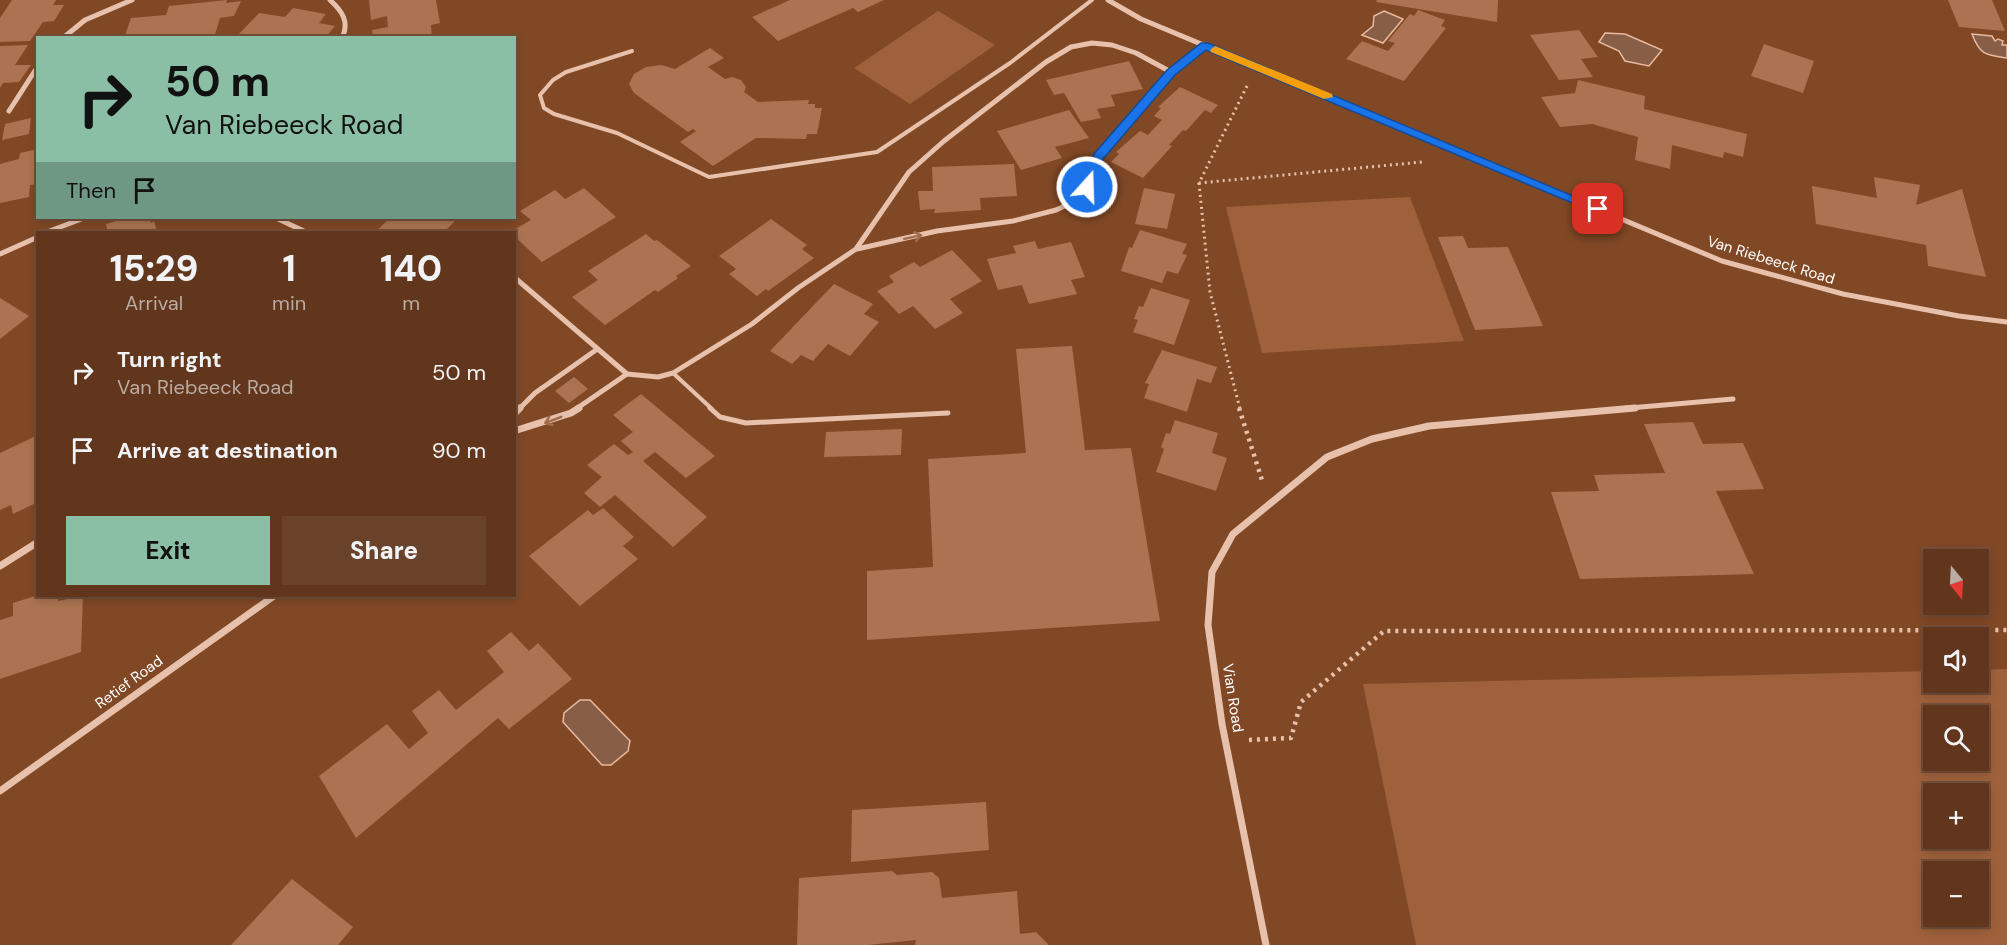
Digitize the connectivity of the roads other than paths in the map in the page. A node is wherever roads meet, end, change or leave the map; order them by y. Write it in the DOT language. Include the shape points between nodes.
graph roads {
  1 [pos="132,0"];
  2 [pos="330,0"];
  3 [pos="1092,0"];
  4 [pos="1108,0"];
  5 [pos="65,36"];
  6 [pos="343,36"];
  7 [pos="1204,45"];
  8 [pos="632,51"];
  9 [pos="36,69"];
  10 [pos="1171,72"];
  11 [pos="9,111"];
  12 [pos="81,219"];
  13 [pos="278,219"];
  14 [pos="50,231"];
  15 [pos="304,231"];
  16 [pos="36,238"];
  17 [pos="856,249"];
  18 [pos="0,254"];
  19 [pos="516,279"];
  20 [pos="2007,321"];
  21 [pos="596,350"];
  22 [pos="627,374"];
  23 [pos="673,374"];
  24 [pos="1733,399"];
  25 [pos="516,412"];
  26 [pos="948,413"];
  27 [pos="516,430"];
  28 [pos="36,543"];
  29 [pos="0,566"];
  30 [pos="273,597"];
  31 [pos="0,791"];
  32 [pos="1266,945"];
  1 -- 5 [label="street" via="85,20"];
  2 -- 6 [label="street" via="346,17"];
  3 -- 8 [label="lane" via="1010,63 878,152 709,177 617,133 544,108 540,95 550,81 567,69 600,63"];
  4 -- 7 [label="street, Van Riebeeck Road" via="1141,19"];
  7 -- 10 [label="street"];
  7 -- 20 [label="street, Van Riebeeck Road" via="1722,261 1844,294"];
  9 -- 11 [label="street"];
  17 -- 10 [label="street, one-way" via="937,231 1012,221 1071,203 1087,187 1098,157"];
  10 -- 17 [label="street" via="1112,45 1071,47 1046,62 909,172"];
  12 -- 14 [label="street"];
  13 -- 15 [label="street"];
  16 -- 18 [label="street"];
  17 -- 23 [label="street" via="752,324"];
  19 -- 21 [label="street"];
  21 -- 22 [label="street"];
  21 -- 25 [label="street" via="535,393"];
  22 -- 23 [label="street" via="658,378"];
  22 -- 27 [label="street, one-way" via="571,413"];
  23 -- 26 [label="lane" via="720,417 746,423"];
  24 -- 32 [label="street, Vian Road" via="1429,426 1372,439 1327,456 1233,534 1212,572 1208,625 1226,742"];
  28 -- 29 [label="street"];
  30 -- 31 [label="street, Retief Road"];
}
